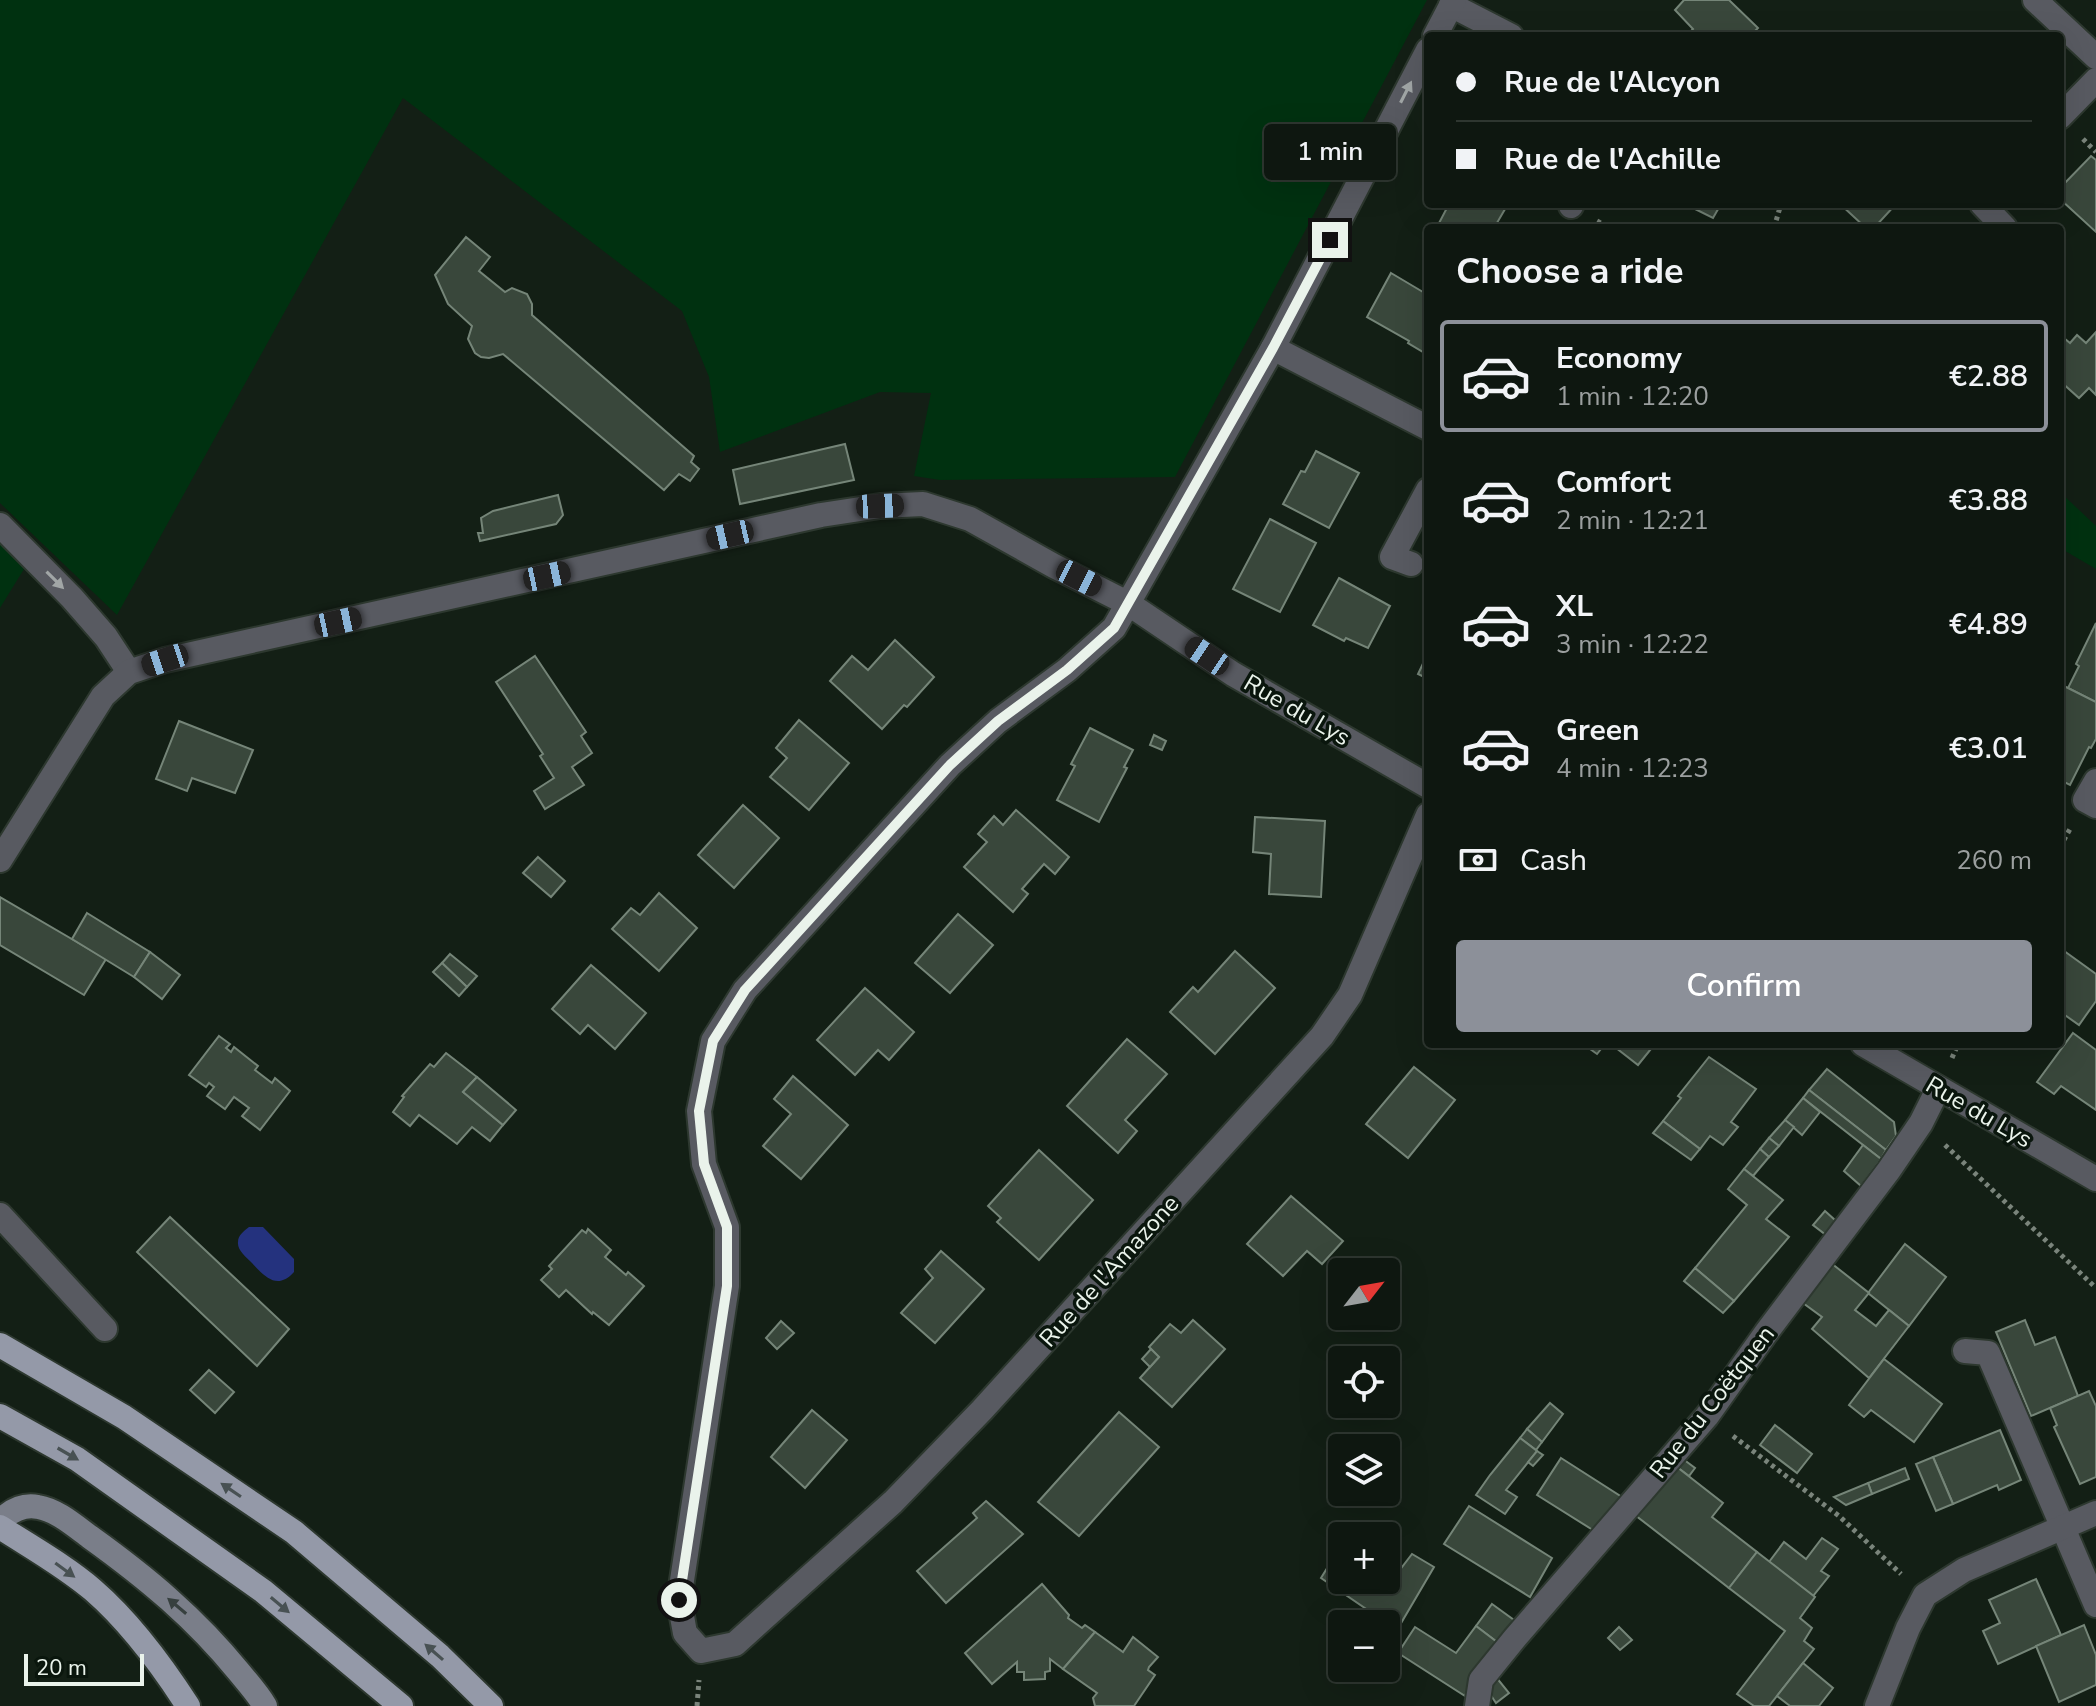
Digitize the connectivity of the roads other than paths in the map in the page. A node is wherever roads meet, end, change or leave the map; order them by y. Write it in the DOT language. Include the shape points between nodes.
graph roads {
  1 [pos="2035,0"];
  2 [pos="1453,3"];
  3 [pos="1437,32"];
  4 [pos="1504,32"];
  5 [pos="2096,57"];
  6 [pos="1424,58"];
  7 [pos="2096,80"];
  8 [pos="2064,113"];
  9 [pos="1986,208"];
  10 [pos="2001,224"];
  11 [pos="1273,348"];
  12 [pos="1424,426"];
  13 [pos="1424,497"];
  14 [pos="0,525"];
  15 [pos="1411,564"];
  16 [pos="1129,604"];
  17 [pos="129,672"];
  18 [pos="2096,781"];
  19 [pos="1424,784"];
  20 [pos="2096,806"];
  21 [pos="1424,824"];
  22 [pos="0,860"];
  23 [pos="1870,1048"];
  24 [pos="1938,1089"];
  25 [pos="2096,1179"];
  26 [pos="0,1215"];
  27 [pos="105,1329"];
  28 [pos="0,1345"];
  29 [pos="1965,1351"];
  30 [pos="0,1416"];
  31 [pos="2096,1513"];
  32 [pos="0,1524"];
  33 [pos="2063,1529"];
  34 [pos="2096,1605"];
  35 [pos="188,1706"];
  36 [pos="265,1706"];
  37 [pos="401,1706"];
  38 [pos="491,1706"];
  39 [pos="1477,1706"];
  40 [pos="1877,1706"];
  1 -- 5 [label="street"];
  2 -- 3 [label="street"];
  2 -- 4 [label="street"];
  11 -- 6 [label="street, one-way"];
  7 -- 8 [label="street"];
  9 -- 10 [label="street"];
  11 -- 12 [label="street"];
  11 -- 16 [label="street"];
  13 -- 15 [label="street" via="1392,557"];
  14 -- 17 [label="street, one-way" via="72,598"];
  16 -- 17 [label="street, Rue du Lys" via="970,519 923,504 880,506"];
  16 -- 19 [label="street, Rue du Lys" via="1233,674"];
  16 -- 21 [label="street, Rue de l'Amazone" via="1114,628 950,765 745,990 713,1041 699,1111 704,1164 727,1227 727,1286 679,1600 685,1633 701,1651 735,1644 893,1502 1322,1036 1350,995"];
  17 -- 22 [label="street" via="103,696"];
  18 -- 20 [label="street" via="2085,800"];
  23 -- 24 [label="street, Rue du Lys"];
  24 -- 25 [label="street, Rue du Lys"];
  24 -- 39 [label="street, Rue du Coëtquen" via="1889,1170 1707,1416 1481,1680"];
  26 -- 27 [label="street"];
  38 -- 28 [label="main road, one-way" via="294,1532 124,1417"];
  29 -- 33 [label="street" via="1988,1353"];
  30 -- 37 [label="main road, one-way" via="77,1459 263,1591"];
  31 -- 33 [label="street"];
  32 -- 35 [label="main road, one-way" via="92,1590 129,1625"];
  36 -- 32 [label="street, one-way" via="190,1617 63,1518 26,1506 8,1513"];
  33 -- 34 [label="street"];
  33 -- 40 [label="street" via="1964,1570 1925,1595"];
}
